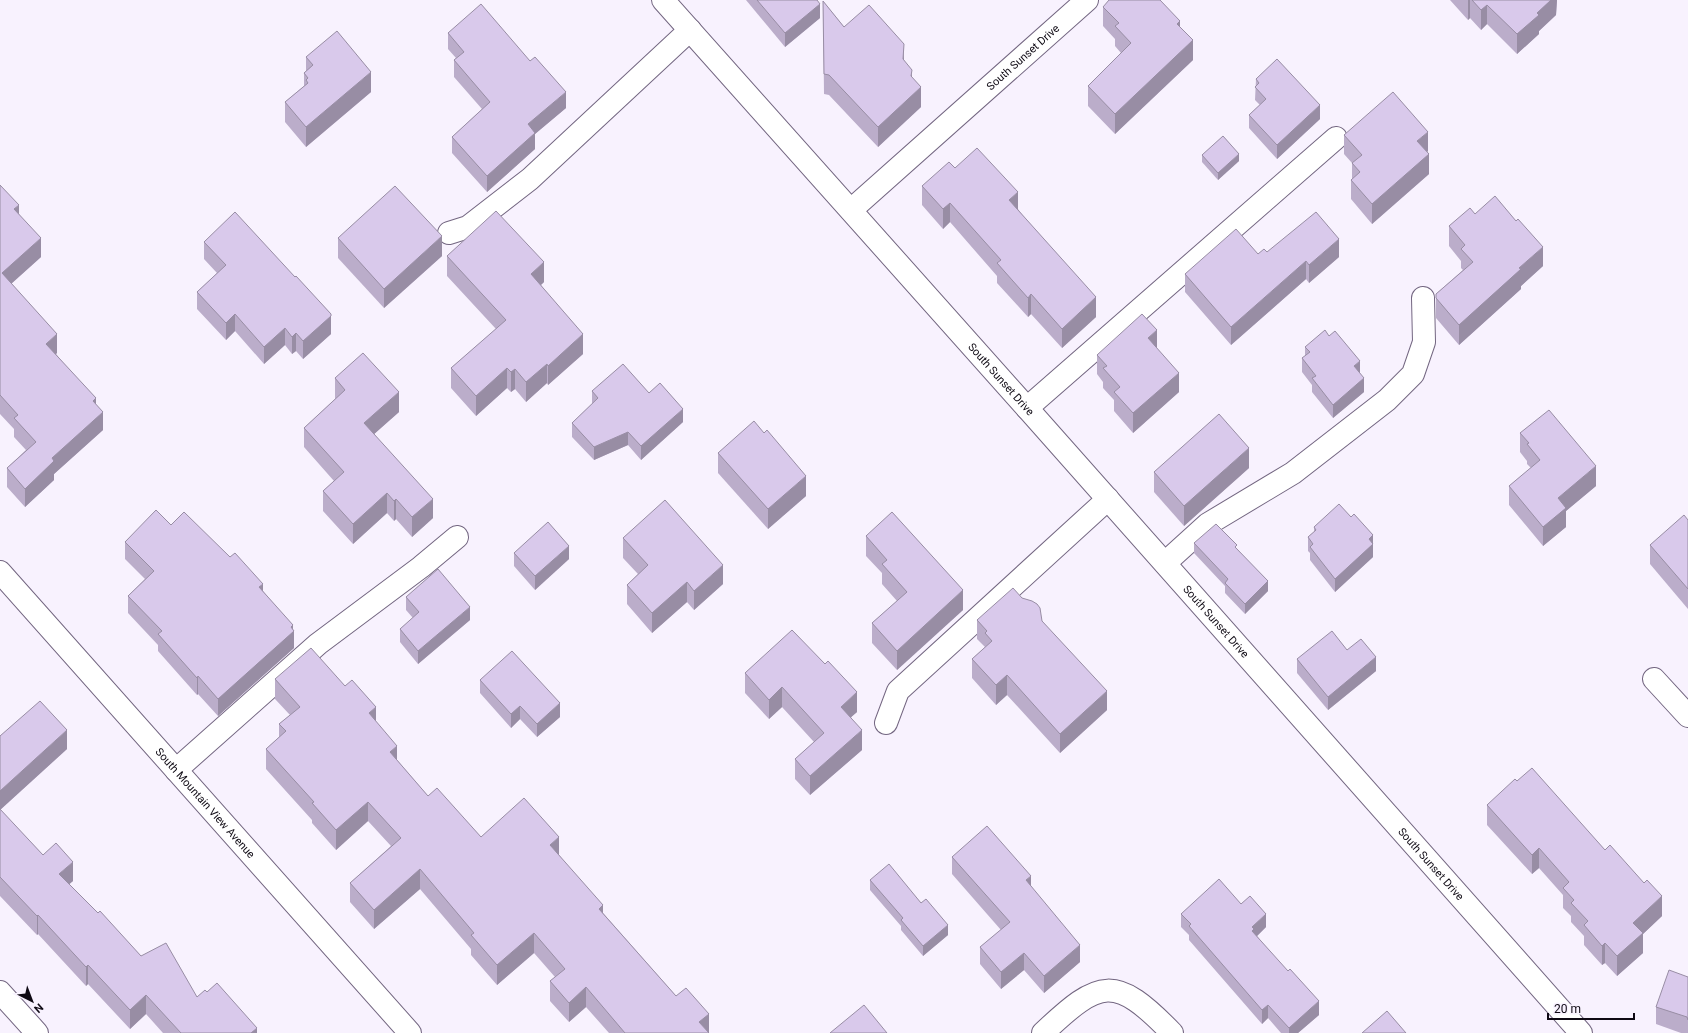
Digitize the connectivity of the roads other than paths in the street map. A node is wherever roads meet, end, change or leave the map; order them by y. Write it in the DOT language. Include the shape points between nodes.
graph roads {
  1 [pos="663,0"];
  2 [pos="1087,0"];
  3 [pos="690,30"];
  4 [pos="1336,138"];
  5 [pos="851,210"];
  6 [pos="449,233"];
  7 [pos="1423,298"];
  8 [pos="1027,408"];
  9 [pos="1108,499"];
  10 [pos="457,537"];
  11 [pos="1165,563"];
  12 [pos="0,572"];
  13 [pos="1654,679"];
  14 [pos="1688,716"];
  15 [pos="886,723"];
  16 [pos="176,770"];
  17 [pos="0,992"];
  18 [pos="37,1033"];
  19 [pos="410,1033"];
  20 [pos="1043,1033"];
  21 [pos="1172,1033"];
  22 [pos="1581,1033"];
  1 -- 3 [label="street, South Sunset Drive"];
  2 -- 5 [label="street, South Sunset Drive"];
  3 -- 5 [label="street, South Sunset Drive"];
  3 -- 6 [label="street" via="530,180 468,227"];
  4 -- 8 [label="street"];
  5 -- 8 [label="street, South Sunset Drive"];
  7 -- 11 [label="street" via="1424,342 1414,374 1388,400 1293,473 1208,524"];
  8 -- 9 [label="street, South Sunset Drive"];
  9 -- 11 [label="street, South Sunset Drive"];
  9 -- 15 [label="street" via="898,691"];
  10 -- 16 [label="street" via="422,567 318,644"];
  11 -- 22 [label="street, South Sunset Drive"];
  12 -- 16 [label="street, South Mountain View Avenue"];
  13 -- 14 [label="street"];
  16 -- 19 [label="street, South Mountain View Avenue"];
  17 -- 18 [label="street"];
  20 -- 21 [label="street" via="1078,1002 1106,990 1125,994"];
}
